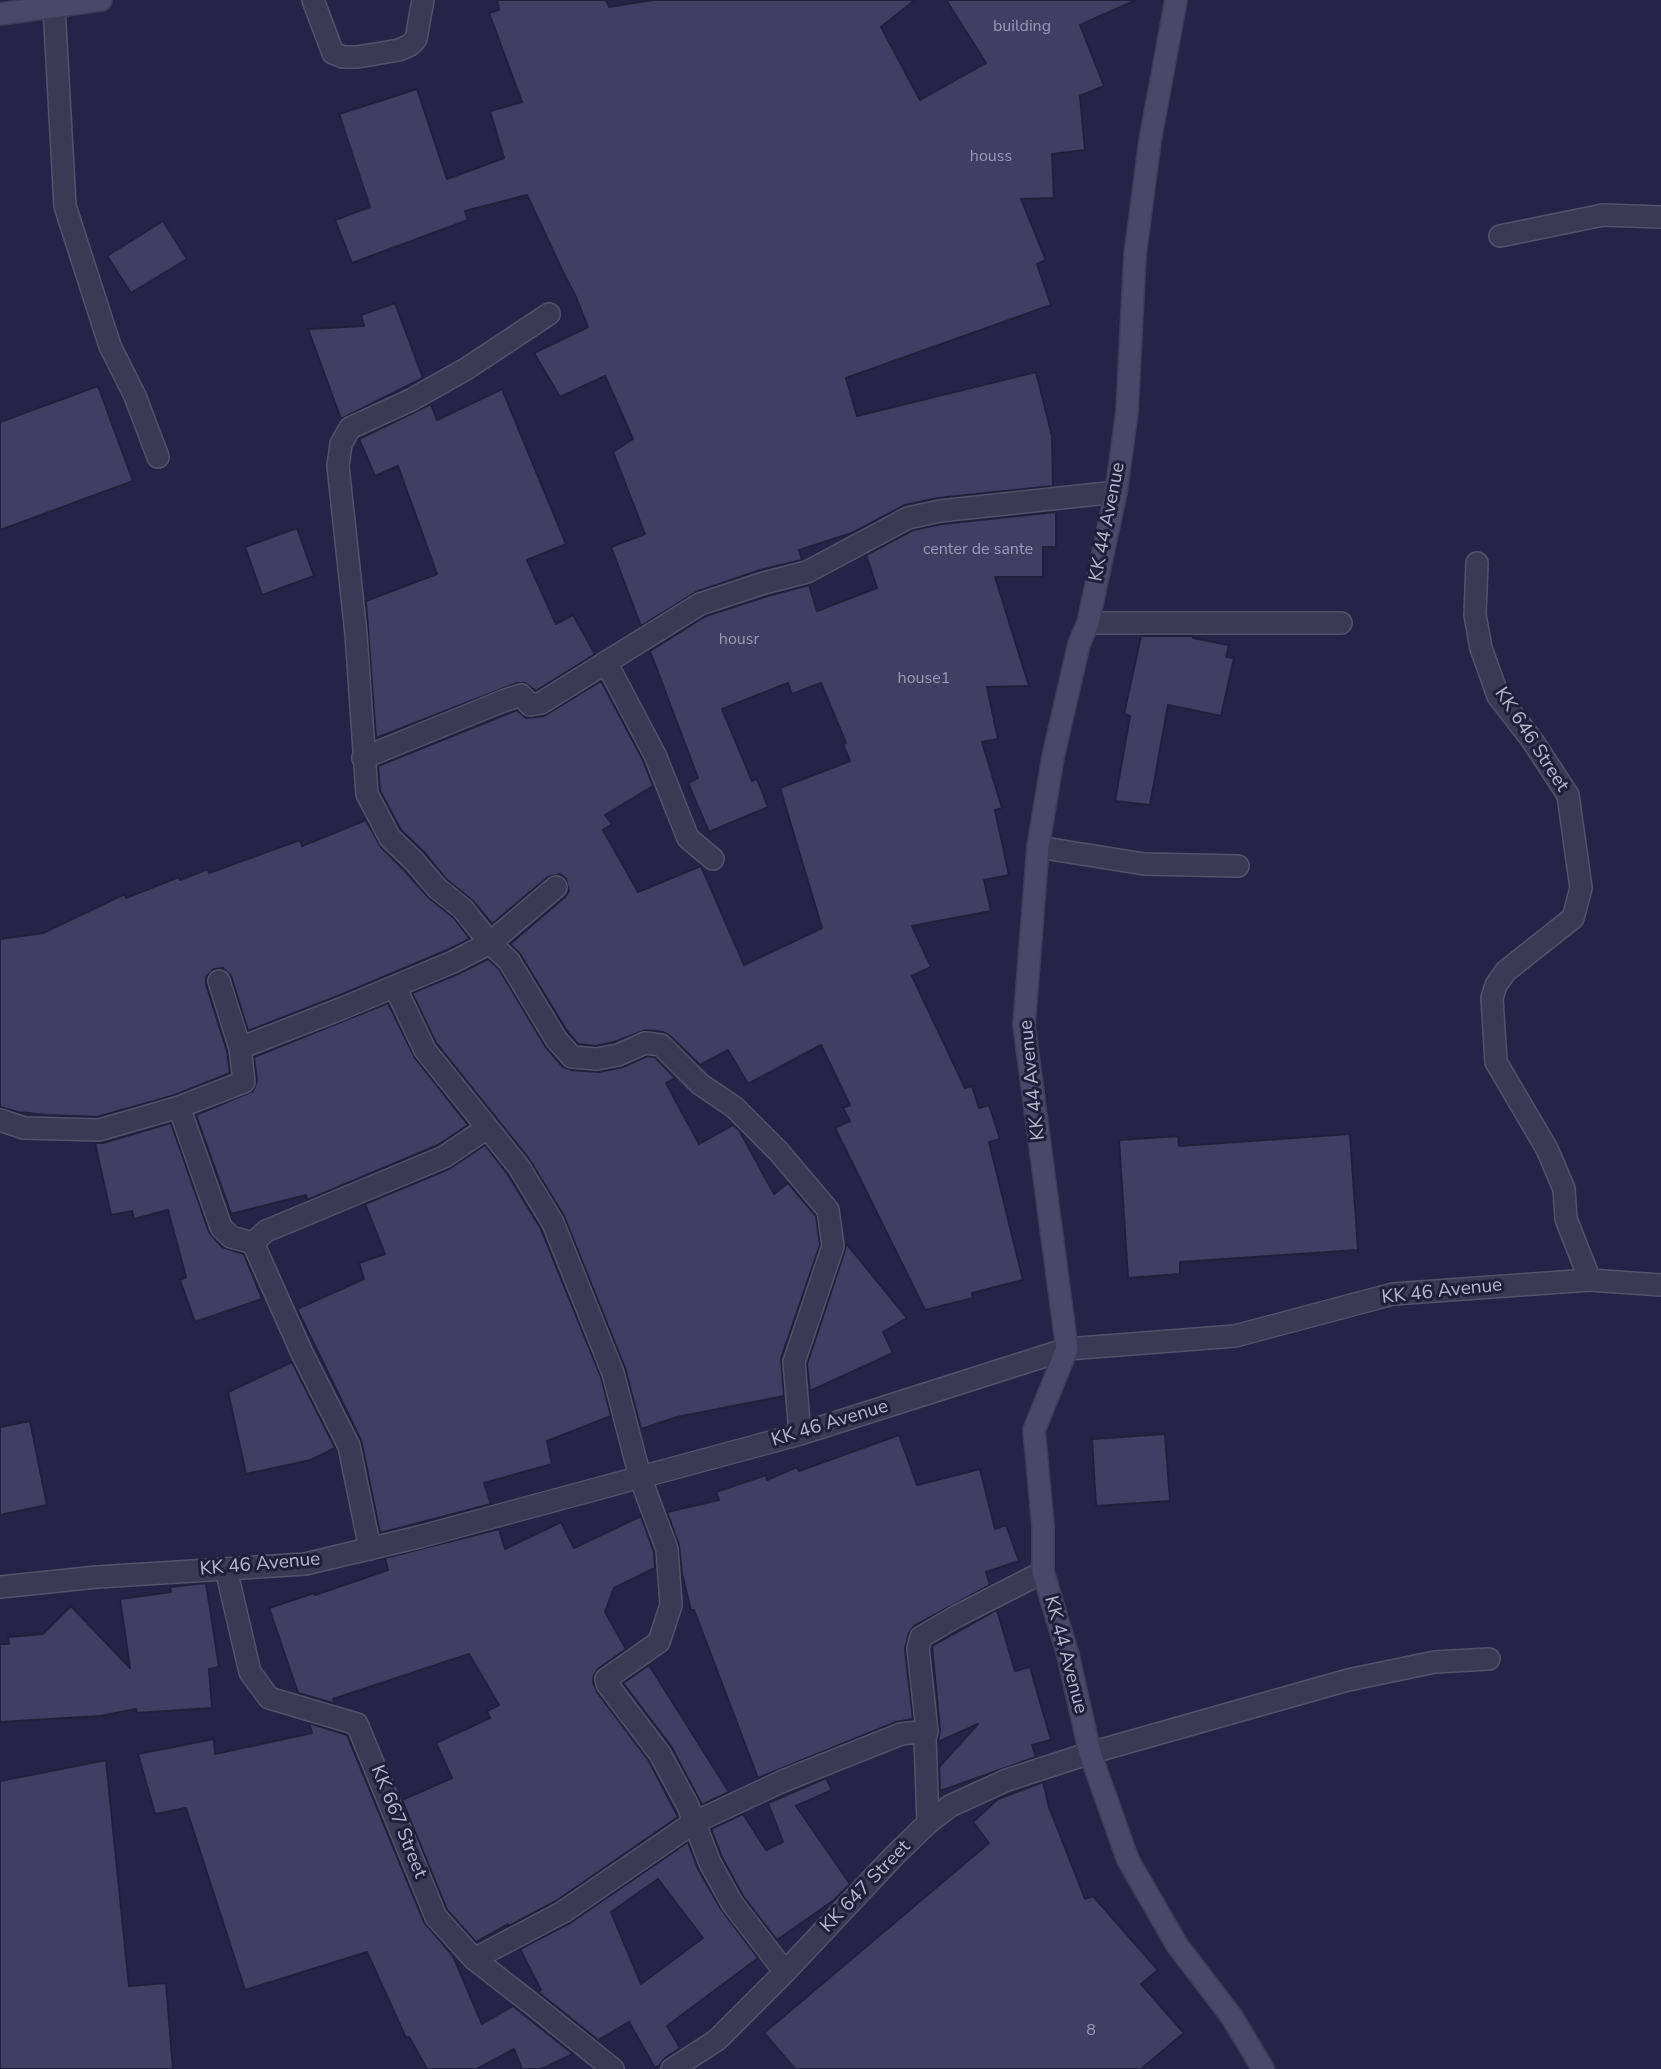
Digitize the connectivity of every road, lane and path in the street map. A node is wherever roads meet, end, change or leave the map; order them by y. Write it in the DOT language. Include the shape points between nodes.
graph roads {
  1 [pos="101,0"];
  2 [pos="313,0"];
  3 [pos="423,0"];
  4 [pos="1176,0"];
  5 [pos="54,6"];
  6 [pos="0,14"];
  7 [pos="1661,217"];
  8 [pos="1500,236"];
  9 [pos="550,314"];
  10 [pos="158,457"];
  11 [pos="1116,492"];
  12 [pos="1477,563"];
  13 [pos="1088,623"];
  14 [pos="1341,623"];
  15 [pos="606,662"];
  16 [pos="363,758"];
  17 [pos="1038,847"];
  18 [pos="713,859"];
  19 [pos="1238,866"];
  20 [pos="556,887"];
  21 [pos="490,943"];
  22 [pos="219,981"];
  23 [pos="395,987"];
  24 [pos="240,1048"];
  25 [pos="179,1107"];
  26 [pos="0,1120"];
  27 [pos="487,1128"];
  28 [pos="253,1243"];
  29 [pos="1590,1280"];
  30 [pos="1661,1285"];
  31 [pos="1067,1349"];
  32 [pos="800,1434"];
  33 [pos="640,1478"];
  34 [pos="370,1549"];
  35 [pos="226,1569"];
  36 [pos="1043,1572"];
  37 [pos="0,1587"];
  38 [pos="1489,1659"];
  39 [pos="927,1731"];
  40 [pos="1090,1753"];
  41 [pos="693,1823"];
  42 [pos="928,1823"];
  43 [pos="474,1959"];
  44 [pos="785,1972"];
  45 [pos="613,2069"];
  46 [pos="672,2069"];
  47 [pos="1264,2069"];
  1 -- 5 [label="main road"];
  2 -- 3 [label="street" via="332,53 343,57 410,45 416,39"];
  4 -- 11 [label="main road, KK 44 Avenue" via="1135,254 1127,412"];
  5 -- 6 [label="main road"];
  5 -- 10 [label="street" via="65,206 110,346"];
  7 -- 8 [label="street" via="1603,215"];
  9 -- 16 [label="street" via="466,369 350,428 341,444 338,466 356,634"];
  11 -- 13 [label="main road, KK 44 Avenue"];
  11 -- 15 [label="street" via="908,517 807,572 700,604"];
  12 -- 29 [label="street, KK 646 Street" via="1475,614 1481,648 1497,696 1569,795 1581,888 1573,918 1506,971 1496,985 1492,998 1496,1062 1547,1149 1564,1189 1566,1219"];
  13 -- 14 [label="street"];
  13 -- 17 [label="main road, KK 44 Avenue" via="1053,757"];
  15 -- 16 [label="street" via="541,703 530,705 521,695"];
  15 -- 18 [label="street" via="654,755 688,838"];
  16 -- 21 [label="street" via="367,794 390,838 463,909"];
  17 -- 19 [label="street" via="1144,864"];
  17 -- 31 [label="main road, KK 44 Avenue" via="1024,1025"];
  20 -- 21 [label="street"];
  21 -- 23 [label="street"];
  21 -- 32 [label="street" via="509,961 556,1039 572,1056 597,1059 645,1043 661,1045 699,1084 734,1107 828,1210 832,1246 794,1362"];
  22 -- 24 [label="street"];
  23 -- 24 [label="street"];
  23 -- 27 [label="street" via="425,1050"];
  24 -- 25 [label="street" via="244,1082"];
  25 -- 26 [label="street" via="99,1130 24,1128"];
  25 -- 28 [label="street" via="221,1227 231,1237"];
  27 -- 28 [label="street" via="444,1157 266,1231"];
  27 -- 33 [label="street" via="519,1167 553,1223 613,1373"];
  28 -- 34 [label="street" via="349,1446"];
  29 -- 30 [label="street, KK 46 Avenue"];
  29 -- 31 [label="street, KK 46 Avenue" via="1393,1294 1235,1336"];
  31 -- 32 [label="street, KK 46 Avenue"];
  31 -- 36 [label="main road, KK 44 Avenue" via="1034,1430"];
  32 -- 33 [label="street, KK 46 Avenue"];
  33 -- 34 [label="street, KK 46 Avenue"];
  33 -- 41 [label="street" via="667,1549 671,1605 659,1642 606,1679 660,1754"];
  34 -- 35 [label="street, KK 46 Avenue" via="305,1564"];
  35 -- 37 [label="street, KK 46 Avenue"];
  35 -- 43 [label="street, KK 667 Street" via="250,1672 269,1699 357,1724 436,1917"];
  36 -- 39 [label="street" via="920,1637"];
  36 -- 40 [label="main road, KK 44 Avenue"];
  38 -- 40 [label="street, KK 647 Street" via="1435,1662 1348,1679"];
  39 -- 41 [label="street" via="901,1734"];
  39 -- 42 [label="street"];
  40 -- 42 [label="street, KK 647 Street" via="1007,1780 950,1806"];
  40 -- 47 [label="main road, KK 44 Avenue" via="1128,1860 1177,1945 1232,2017"];
  41 -- 43 [label="street" via="563,1912"];
  41 -- 44 [label="street" via="732,1903"];
  42 -- 44 [label="street, KK 647 Street"];
  43 -- 45 [label="street, KK 667 Street"];
  44 -- 46 [label="street, KK 647 Street" via="717,2040"];
}
